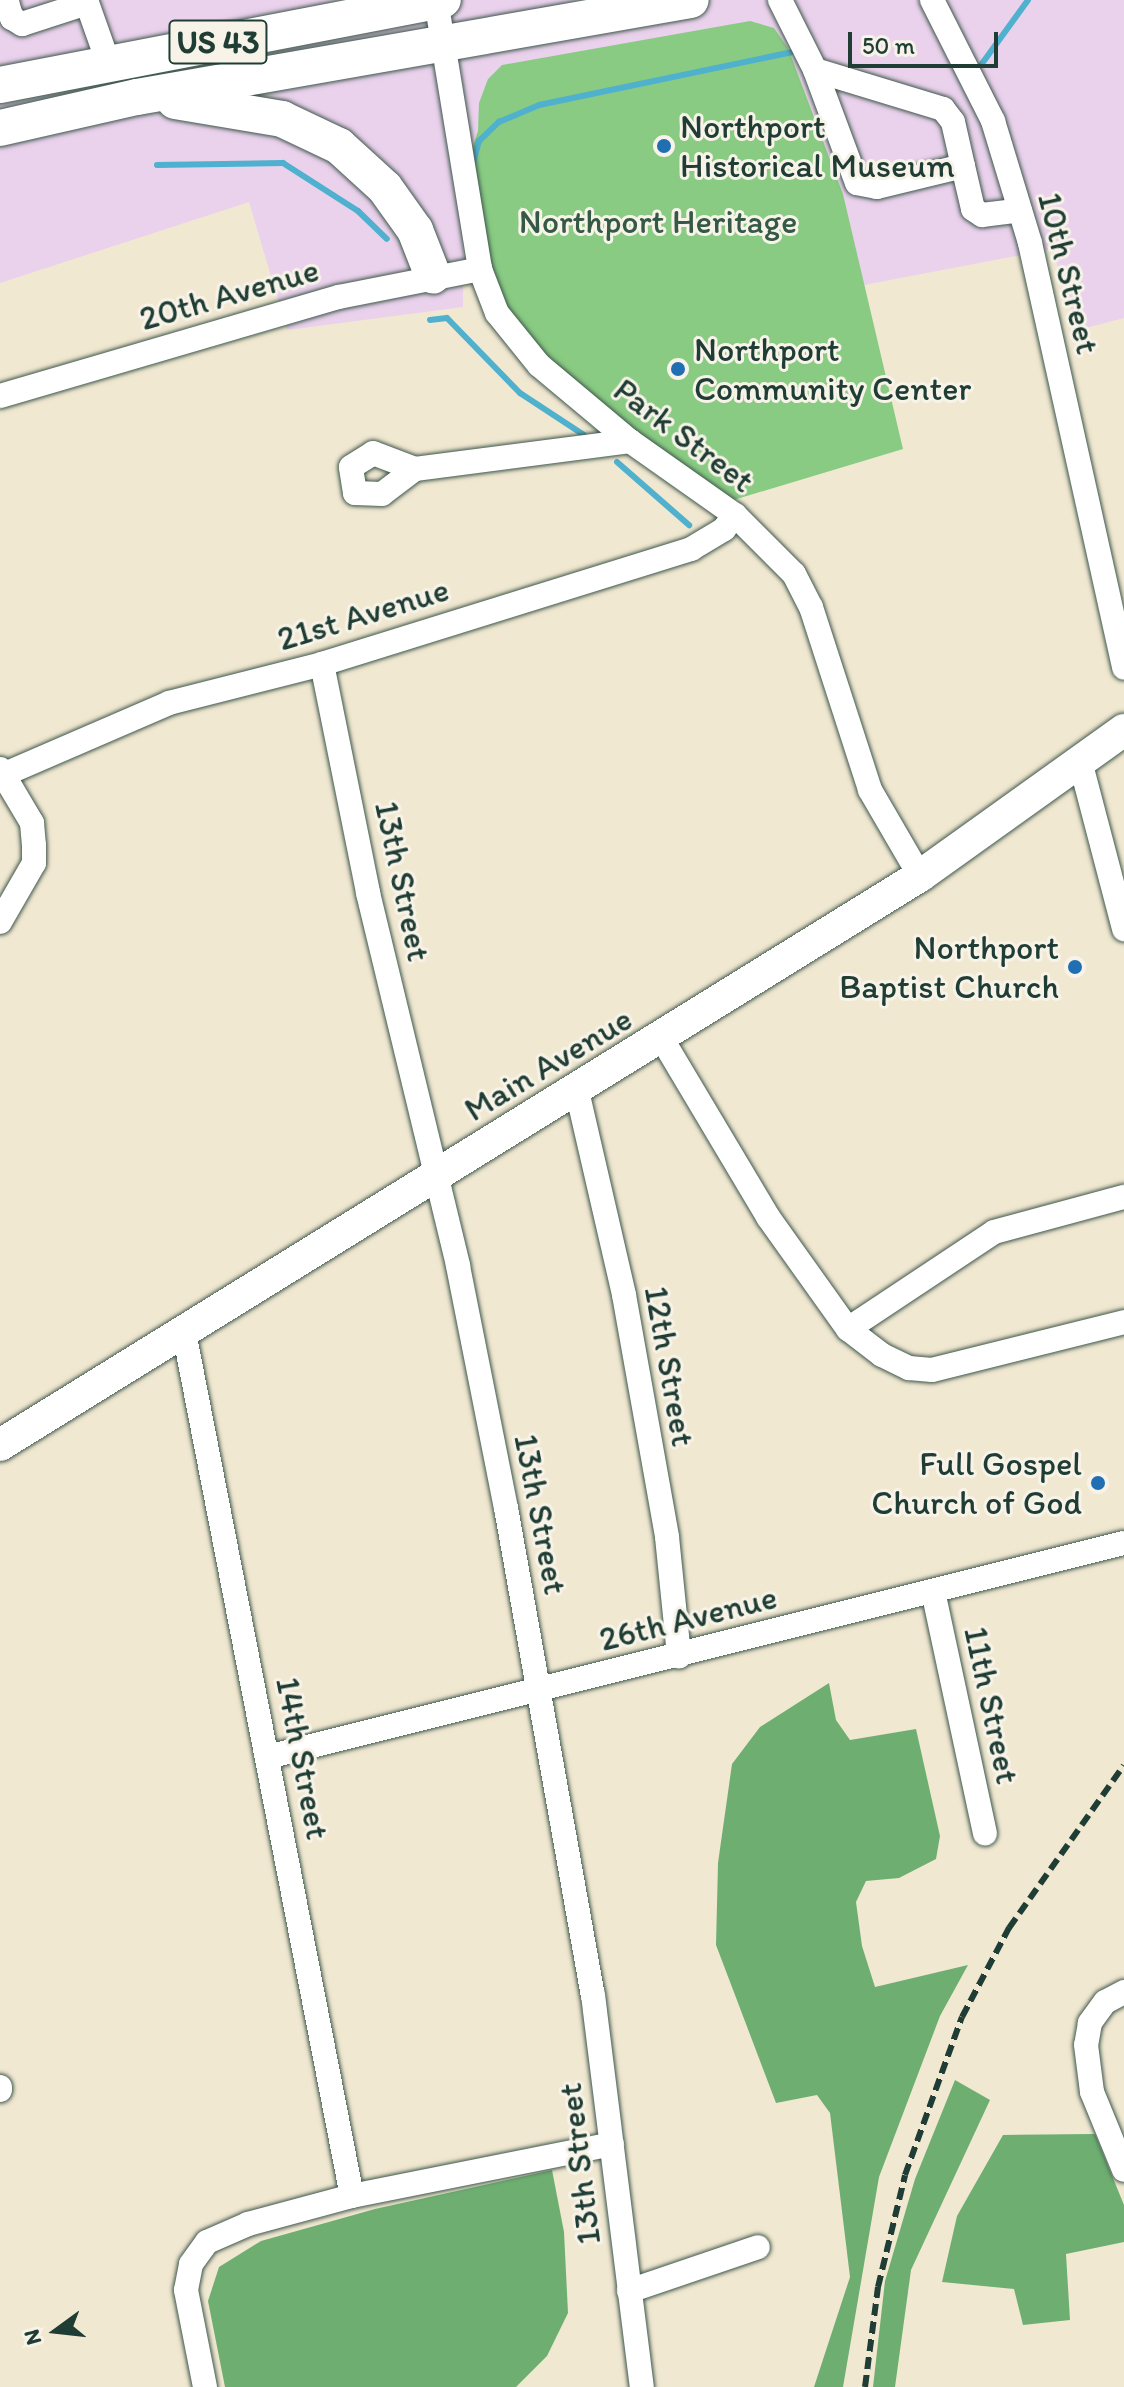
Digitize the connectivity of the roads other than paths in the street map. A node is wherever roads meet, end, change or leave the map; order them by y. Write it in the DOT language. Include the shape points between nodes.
graph roads {
  1 [pos="330,0"];
  2 [pos="436,0"];
  3 [pos="443,0"];
  4 [pos="691,0"];
  5 [pos="780,0"];
  6 [pos="932,0"];
  7 [pos="86,1"];
  8 [pos="5,3"];
  9 [pos="276,31"];
  10 [pos="445,42"];
  11 [pos="108,62"];
  12 [pos="815,70"];
  13 [pos="0,85"];
  14 [pos="137,97"];
  15 [pos="984,103"];
  16 [pos="949,117"];
  17 [pos="0,128"];
  18 [pos="963,166"];
  19 [pos="1020,210"];
  20 [pos="480,269"];
  21 [pos="433,276"];
  22 [pos="0,396"];
  23 [pos="630,441"];
  24 [pos="415,469"];
  25 [pos="735,515"];
  26 [pos="322,664"];
  27 [pos="1124,668"];
  28 [pos="1124,730"];
  29 [pos="1080,761"];
  30 [pos="3,772"];
  31 [pos="920,876"];
  32 [pos="0,922"];
  33 [pos="1124,929"];
  34 [pos="662,1039"];
  35 [pos="577,1091"];
  36 [pos="436,1176"];
  37 [pos="1124,1197"];
  38 [pos="1124,1322"];
  39 [pos="848,1329"];
  40 [pos="184,1332"];
  41 [pos="0,1445"];
  42 [pos="1124,1543"];
  43 [pos="933,1591"];
  44 [pos="679,1656"];
  45 [pos="539,1688"];
  46 [pos="268,1757"];
  47 [pos="985,1833"];
  48 [pos="1124,1992"];
  49 [pos="1117,2132"];
  50 [pos="612,2144"];
  51 [pos="1124,2170"];
  52 [pos="352,2196"];
  53 [pos="758,2247"];
  54 [pos="629,2291"];
  55 [pos="205,2387"];
  56 [pos="642,2387"];
  1 -- 9 [label="highway"];
  2 -- 3 [label="highway, US 43"];
  2 -- 9 [label="highway, US 43"];
  2 -- 10 [label="street"];
  4 -- 10 [label="highway, US 43"];
  5 -- 12 [label="street"];
  6 -- 15 [label="street, 10th Street"];
  7 -- 8 [label="street" via="22,24"];
  7 -- 11 [label="street"];
  9 -- 11 [label="highway, US 43"];
  10 -- 14 [label="highway, US 43"];
  10 -- 20 [label="street, Park Street"];
  11 -- 13 [label="highway, US 43"];
  12 -- 16 [label="street" via="943,109"];
  12 -- 18 [label="street" via="831,125 857,183 877,187"];
  14 -- 17 [label="highway, US 43"];
  14 -- 21 [label="highway" via="282,119 339,146 385,188 415,230"];
  15 -- 16 [label="street"];
  15 -- 19 [label="street, 10th Street"];
  16 -- 18 [label="street"];
  18 -- 19 [label="street" via="973,209 982,215"];
  19 -- 27 [label="street, 10th Street"];
  20 -- 21 [label="street, 20th Avenue"];
  20 -- 23 [label="street, Park Street" via="497,313 539,365"];
  21 -- 22 [label="street, 20th Avenue" via="339,297"];
  23 -- 24 [label="street"];
  23 -- 25 [label="street, Park Street"];
  25 -- 26 [label="street, 21st Avenue" via="724,529 691,549"];
  25 -- 31 [label="street, Park Street" via="794,574 811,607 870,790"];
  26 -- 30 [label="street, 21st Avenue" via="169,703"];
  26 -- 36 [label="street, 13th Street" via="368,893"];
  28 -- 29 [label="main road, Main Avenue"];
  29 -- 31 [label="main road, Main Avenue"];
  29 -- 33 [label="street"];
  30 -- 32 [label="street" via="32,823 34,863"];
  31 -- 34 [label="main road, Main Avenue"];
  34 -- 35 [label="main road, Main Avenue"];
  34 -- 39 [label="street" via="768,1217"];
  35 -- 36 [label="main road, Main Avenue"];
  35 -- 44 [label="street, 12th Street" via="624,1295 667,1537"];
  36 -- 40 [label="main road, Main Avenue"];
  36 -- 45 [label="street, 13th Street"];
  37 -- 39 [label="street" via="994,1232"];
  38 -- 39 [label="street" via="932,1370 909,1368 882,1355"];
  40 -- 41 [label="main road, Main Avenue"];
  40 -- 46 [label="street, 14th Street"];
  42 -- 43 [label="street, 26th Avenue"];
  43 -- 44 [label="street, 26th Avenue"];
  43 -- 47 [label="street, 11th Street"];
  44 -- 45 [label="street, 26th Avenue"];
  45 -- 46 [label="street, 26th Avenue"];
  45 -- 50 [label="street, 13th Street" via="593,1995"];
  46 -- 52 [label="street, 14th Street"];
  48 -- 49 [label="street" via="1105,2002 1090,2023 1087,2068"];
  49 -- 51 [label="street"];
  50 -- 52 [label="street"];
  50 -- 54 [label="street, 13th Street"];
  52 -- 55 [label="street" via="248,2224 207,2242 191,2264 186,2290"];
  53 -- 54 [label="street"];
  54 -- 56 [label="street, 13th Street"];
}
